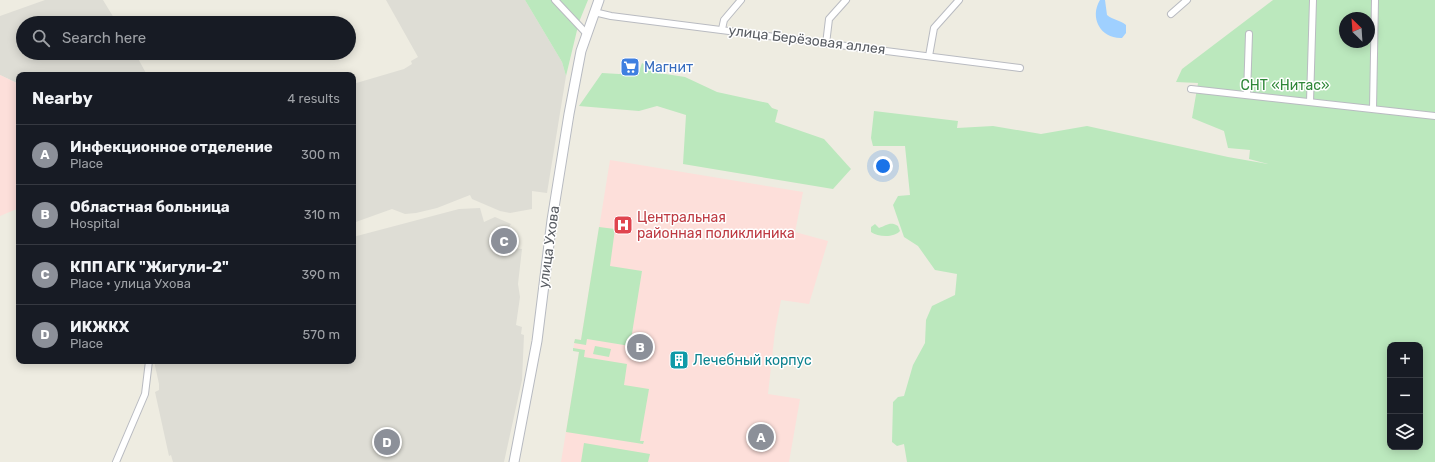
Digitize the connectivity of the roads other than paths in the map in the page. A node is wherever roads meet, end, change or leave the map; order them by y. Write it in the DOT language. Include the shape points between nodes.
graph roads {
  1 [pos="554,0"];
  2 [pos="599,0"];
  3 [pos="741,0"];
  4 [pos="846,0"];
  5 [pos="959,0"];
  6 [pos="1187,0"];
  7 [pos="1313,0"];
  8 [pos="1375,0"];
  9 [pos="594,12"];
  10 [pos="1171,14"];
  11 [pos="722,29"];
  12 [pos="586,33"];
  13 [pos="1249,34"];
  14 [pos="826,44"];
  15 [pos="929,56"];
  16 [pos="1020,68"];
  17 [pos="1191,89"];
  18 [pos="1247,95"];
  19 [pos="1310,102"];
  20 [pos="1373,109"];
  21 [pos="1435,116"];
  22 [pos="149,364"];
  23 [pos="116,462"];
  24 [pos="514,462"];
  1 -- 12 [label="street"];
  2 -- 9 [label="street, улица Ухова"];
  3 -- 11 [label="street" via="724,20"];
  4 -- 14 [label="street" via="829,19"];
  5 -- 15 [label="street" via="934,28"];
  6 -- 10 [label="street"];
  7 -- 19 [label="street"];
  8 -- 20 [label="street"];
  9 -- 11 [label="street, улица Берёзовая аллея"];
  9 -- 12 [label="street, улица Ухова"];
  11 -- 14 [label="street, улица Берёзовая аллея"];
  12 -- 24 [label="street, улица Ухова" via="567,125 537,341"];
  13 -- 18 [label="street"];
  14 -- 15 [label="street, улица Берёзовая аллея"];
  15 -- 16 [label="street, улица Берёзовая аллея"];
  17 -- 18 [label="street"];
  18 -- 19 [label="street"];
  19 -- 20 [label="street"];
  20 -- 21 [label="street"];
  22 -- 23 [label="street" via="145,394"];
}
